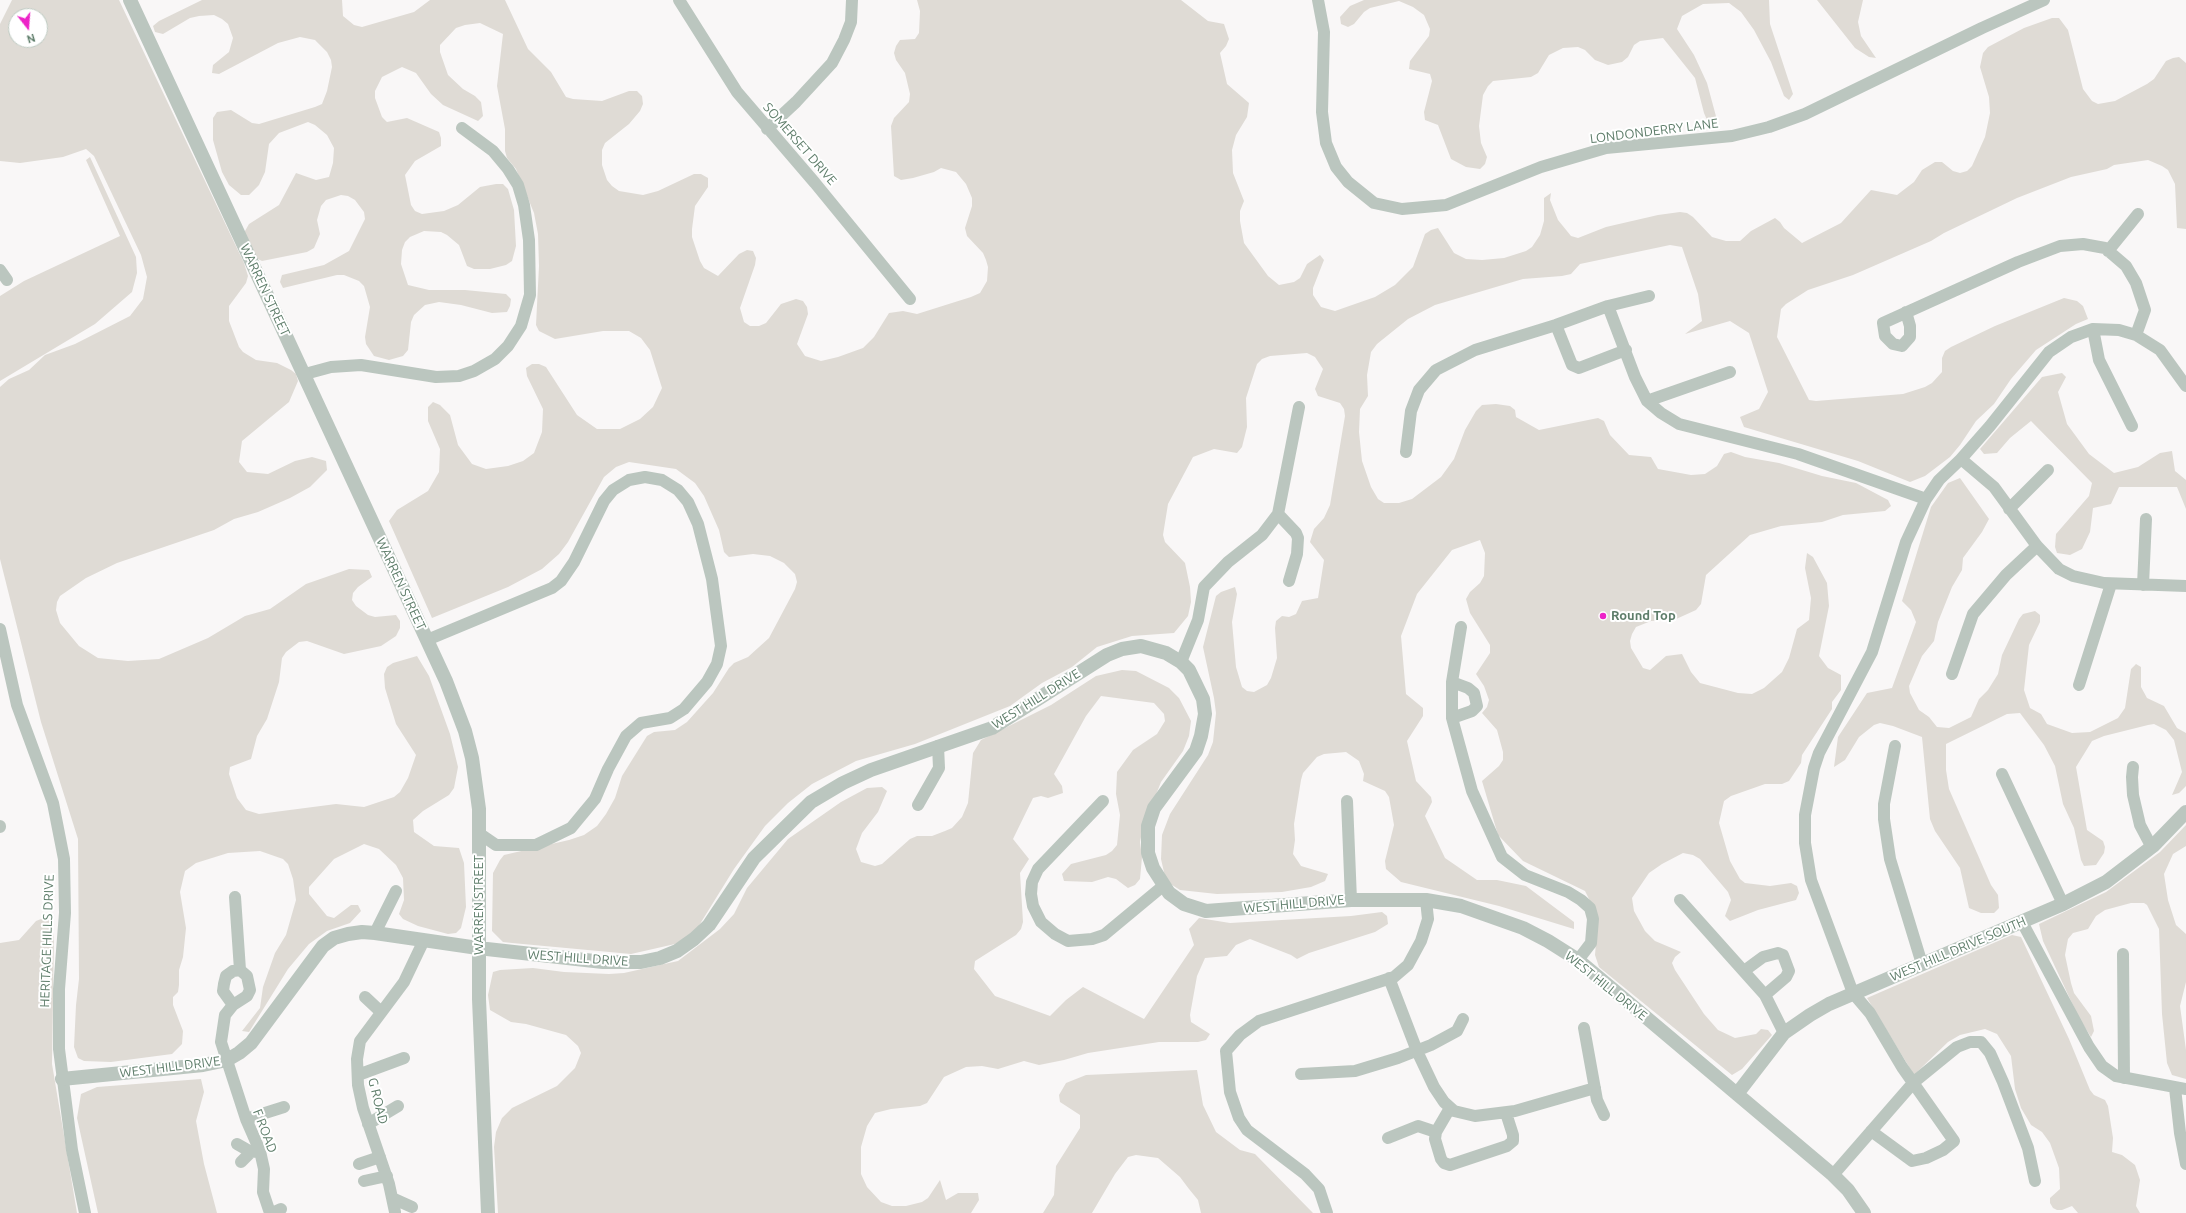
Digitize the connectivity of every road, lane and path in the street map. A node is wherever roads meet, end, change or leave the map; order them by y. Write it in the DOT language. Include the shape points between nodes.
graph roads {
  1 [pos="130,0"];
  2 [pos="679,0"];
  3 [pos="852,0"];
  4 [pos="1318,0"];
  5 [pos="2044,0"];
  6 [pos="462,128"];
  7 [pos="768,129"];
  8 [pos="2138,214"];
  9 [pos="2108,251"];
  10 [pos="0,270"];
  11 [pos="7,280"];
  12 [pos="1649,296"];
  13 [pos="910,299"];
  14 [pos="1608,306"];
  15 [pos="1906,312"];
  16 [pos="1556,325"];
  17 [pos="2093,329"];
  18 [pos="2136,335"];
  19 [pos="1626,350"];
  20 [pos="1730,372"];
  21 [pos="305,374"];
  22 [pos="2186,386"];
  23 [pos="1648,401"];
  24 [pos="1299,407"];
  25 [pos="2132,426"];
  26 [pos="1406,452"];
  27 [pos="1961,458"];
  28 [pos="2048,470"];
  29 [pos="1926,499"];
  30 [pos="2010,509"];
  31 [pos="1278,514"];
  32 [pos="2146,519"];
  33 [pos="2037,546"];
  34 [pos="1289,580"];
  35 [pos="2111,584"];
  36 [pos="2143,585"];
  37 [pos="2186,586"];
  38 [pos="1461,627"];
  39 [pos="0,629"];
  40 [pos="427,640"];
  41 [pos="1181,662"];
  42 [pos="1952,674"];
  43 [pos="1452,682"];
  44 [pos="2079,685"];
  45 [pos="1452,718"];
  46 [pos="938,746"];
  47 [pos="1895,746"];
  48 [pos="2133,767"];
  49 [pos="2002,774"];
  50 [pos="1102,801"];
  51 [pos="1347,801"];
  52 [pos="918,805"];
  53 [pos="2186,812"];
  54 [pos="480,834"];
  55 [pos="2153,846"];
  56 [pos="1163,886"];
  57 [pos="396,891"];
  58 [pos="235,897"];
  59 [pos="1351,900"];
  60 [pos="1426,900"];
  61 [pos="1680,900"];
  62 [pos="2063,904"];
  63 [pos="2022,922"];
  64 [pos="375,933"];
  65 [pos="424,940"];
  66 [pos="478,948"];
  67 [pos="2123,954"];
  68 [pos="1578,960"];
  69 [pos="1922,964"];
  70 [pos="240,970"];
  71 [pos="1744,971"];
  72 [pos="1389,978"];
  73 [pos="1853,993"];
  74 [pos="1765,995"];
  75 [pos="365,997"];
  76 [pos="233,1005"];
  77 [pos="381,1012"];
  78 [pos="1463,1019"];
  79 [pos="1584,1028"];
  80 [pos="1784,1033"];
  81 [pos="1416,1051"];
  82 [pos="404,1058"];
  83 [pos="227,1060"];
  84 [pos="1300,1074"];
  85 [pos="358,1075"];
  86 [pos="2124,1078"];
  87 [pos="62,1079"];
  88 [pos="1914,1082"];
  89 [pos="1594,1088"];
  90 [pos="2181,1089"];
  91 [pos="1737,1094"];
  92 [pos="398,1106"];
  93 [pos="284,1107"];
  94 [pos="1450,1108"];
  95 [pos="1506,1113"];
  96 [pos="1604,1115"];
  97 [pos="246,1119"];
  98 [pos="368,1124"];
  99 [pos="1871,1131"];
  100 [pos="1436,1132"];
  101 [pos="1388,1138"];
  102 [pos="237,1144"];
  103 [pos="255,1152"];
  104 [pos="380,1158"];
  105 [pos="241,1162"];
  106 [pos="359,1164"];
  107 [pos="2186,1164"];
  108 [pos="1833,1175"];
  109 [pos="387,1176"];
  110 [pos="2035,1181"];
  111 [pos="364,1182"];
  112 [pos="392,1198"];
  113 [pos="412,1207"];
  114 [pos="274,1212"];
  115 [pos="395,1212"];
  116 [pos="85,1213"];
  117 [pos="488,1213"];
  118 [pos="1327,1213"];
  119 [pos="1864,1213"];
  1 -- 21 [label="street, WARREN STREET"];
  2 -- 7 [label="street, SOMERSET DRIVE" via="737,92"];
  3 -- 7 [label="street" via="851,22 832,63"];
  4 -- 5 [label="street, LONDONDERRY LANE" via="1324,32 1322,112 1326,143 1336,167 1348,182 1374,203 1402,209 1446,205 1541,167 1606,148 1732,136 1769,127 1805,114"];
  6 -- 21 [label="street" via="493,151 508,168 518,185 524,205 529,240 530,295 521,326 508,346 495,358 474,371 459,376 436,377 361,365 331,367"];
  7 -- 13 [label="street, SOMERSET DRIVE" via="816,183"];
  8 -- 9 [label="street"];
  9 -- 15 [label="street" via="2105,248 2083,244 2060,246"];
  9 -- 18 [label="street" via="2126,266 2143,300 2145,310"];
  10 -- 11 [label="street"];
  12 -- 14 [label="street"];
  14 -- 16 [label="street"];
  14 -- 19 [label="street"];
  16 -- 19 [label="street" via="1572,365 1579,368"];
  16 -- 26 [label="street" via="1475,350 1436,370 1419,390 1411,411"];
  17 -- 18 [label="street" via="2119,330"];
  17 -- 25 [label="street" via="2099,360"];
  17 -- 27 [label="street" via="2071,337 2049,352"];
  18 -- 22 [label="street" via="2160,350"];
  19 -- 23 [label="street" via="1635,377"];
  20 -- 23 [label="street"];
  21 -- 40 [label="street, WARREN STREET"];
  23 -- 29 [label="street" via="1679,424 1838,466"];
  24 -- 31 [label="street"];
  27 -- 29 [label="street" via="1939,480"];
  27 -- 30 [label="street" via="1994,487"];
  28 -- 30 [label="street"];
  29 -- 73 [label="street" via="1906,542 1872,652 1819,753 1805,815 1806,849 1811,880"];
  30 -- 33 [label="street"];
  31 -- 34 [label="street" via="1298,538 1298,554"];
  31 -- 41 [label="street" via="1262,535 1228,562 1204,587 1198,620"];
  32 -- 36 [label="street"];
  33 -- 35 [label="street" via="2059,569 2073,576"];
  33 -- 42 [label="street" via="2006,575 1973,614"];
  35 -- 36 [label="street"];
  35 -- 44 [label="street"];
  36 -- 37 [label="street"];
  38 -- 43 [label="street"];
  39 -- 87 [label="street, HERITAGE HILLS DRIVE" via="18,705 53,803 64,859 65,913 58,1019"];
  40 -- 54 [label="street, WARREN STREET" via="465,732 476,785"];
  40 -- 54 [label="street" via="561,582 574,562 604,501 629,480 645,476 662,480 678,490 688,502 698,524 712,579 721,646 717,664 708,682 684,709 670,718 641,723 626,736 595,799 571,828 536,845 496,845"];
  41 -- 46 [label="street, WEST HILL DRIVE" via="1166,653 1141,646 1122,649 1102,658 998,725"];
  41 -- 56 [label="street, WEST HILL DRIVE" via="1195,679 1203,699 1205,714 1202,736 1196,751 1154,808 1148,826 1148,853"];
  43 -- 45 [label="street"];
  43 -- 45 [label="street" via="1474,693 1477,706 1472,711"];
  45 -- 68 [label="street" via="1472,791 1502,857 1525,875 1568,892 1590,908 1593,919 1591,943"];
  46 -- 52 [label="street" via="939,768"];
  46 -- 66 [label="street, WEST HILL DRIVE" via="871,770 811,802 754,858 709,925 677,951 660,958 623,963"];
  47 -- 69 [label="street" via="1884,804 1884,819 1890,859"];
  48 -- 55 [label="street" via="2133,791 2140,825"];
  49 -- 62 [label="street"];
  50 -- 56 [label="street" via="1038,868 1032,882 1031,894 1033,906 1041,922 1068,941 1092,939 1104,934"];
  51 -- 59 [label="street"];
  53 -- 55 [label="street, WEST HILL DRIVE SOUTH"];
  54 -- 66 [label="street, WARREN STREET"];
  55 -- 62 [label="street, WEST HILL DRIVE SOUTH" via="2106,882"];
  56 -- 59 [label="street, WEST HILL DRIVE" via="1184,904 1206,911"];
  57 -- 64 [label="street"];
  58 -- 70 [label="street"];
  59 -- 60 [label="street, WEST HILL DRIVE"];
  60 -- 68 [label="street, WEST HILL DRIVE" via="1461,906 1523,928"];
  60 -- 72 [label="street" via="1428,919 1421,941 1408,964 1394,977"];
  61 -- 71 [label="street"];
  62 -- 63 [label="street, WEST HILL DRIVE SOUTH"];
  63 -- 69 [label="street, WEST HILL DRIVE SOUTH"];
  63 -- 86 [label="street" via="2088,1047 2102,1066 2116,1076"];
  64 -- 65 [label="street, WEST HILL DRIVE"];
  64 -- 83 [label="street, WEST HILL DRIVE" via="348,934 334,938 323,946 255,1039"];
  65 -- 66 [label="street, WEST HILL DRIVE"];
  65 -- 77 [label="street, G ROAD" via="404,982 387,994"];
  66 -- 117 [label="street, WARREN STREET"];
  67 -- 86 [label="street"];
  68 -- 91 [label="street, WEST HILL DRIVE"];
  69 -- 73 [label="street, WEST HILL DRIVE SOUTH"];
  70 -- 76 [label="street" via="247,976 250,990 247,996"];
  70 -- 76 [label="street" via="226,976 224,984 223,992"];
  71 -- 74 [label="street"];
  71 -- 74 [label="street" via="1763,957 1778,953 1783,955 1789,971 1786,977"];
  72 -- 81 [label="street"];
  72 -- 118 [label="street" via="1259,1021 1240,1035 1226,1051 1230,1092 1239,1118 1247,1130 1305,1174 1319,1189"];
  73 -- 80 [label="street, WEST HILL DRIVE SOUTH" via="1829,1004"];
  73 -- 88 [label="street" via="1870,1013 1902,1067"];
  74 -- 80 [label="street"];
  75 -- 77 [label="street"];
  76 -- 83 [label="street, F ROAD" via="225,1015 222,1029 221,1042"];
  77 -- 85 [label="street, G ROAD" via="360,1041"];
  78 -- 81 [label="street" via="1457,1031"];
  79 -- 89 [label="street"];
  80 -- 91 [label="street, WEST HILL DRIVE SOUTH"];
  81 -- 84 [label="street" via="1355,1071"];
  81 -- 94 [label="street" via="1434,1087"];
  82 -- 85 [label="street"];
  83 -- 87 [label="street, WEST HILL DRIVE" via="203,1065"];
  83 -- 97 [label="street, F ROAD" via="235,1100"];
  85 -- 98 [label="street, G ROAD" via="359,1093"];
  86 -- 90 [label="street"];
  87 -- 116 [label="street, HERITAGE HILLS DRIVE" via="72,1150"];
  88 -- 99 [label="street"];
  88 -- 99 [label="street" via="1954,1141 1943,1150 1912,1161"];
  88 -- 110 [label="street" via="1957,1047 1970,1042 1981,1042 1990,1053 2003,1082 2028,1148"];
  89 -- 95 [label="street"];
  89 -- 96 [label="street"];
  90 -- 107 [label="street" via="2180,1133"];
  91 -- 108 [label="street, WEST HILL DRIVE"];
  92 -- 98 [label="street"];
  93 -- 97 [label="street"];
  94 -- 95 [label="street" via="1454,1112 1475,1116"];
  94 -- 100 [label="street"];
  95 -- 100 [label="street" via="1513,1141 1507,1146 1450,1165 1441,1159"];
  97 -- 103 [label="street, F ROAD"];
  98 -- 104 [label="street, G ROAD"];
  99 -- 108 [label="street"];
  100 -- 101 [label="street" via="1418,1126"];
  102 -- 103 [label="street"];
  103 -- 105 [label="street"];
  103 -- 114 [label="street, F ROAD" via="264,1169 263,1192"];
  104 -- 106 [label="street"];
  104 -- 109 [label="street, G ROAD"];
  108 -- 119 [label="street, WEST HILL DRIVE" via="1848,1190"];
  109 -- 111 [label="street"];
  109 -- 112 [label="street, G ROAD"];
  112 -- 113 [label="street"];
  112 -- 115 [label="street, G ROAD"];
}
